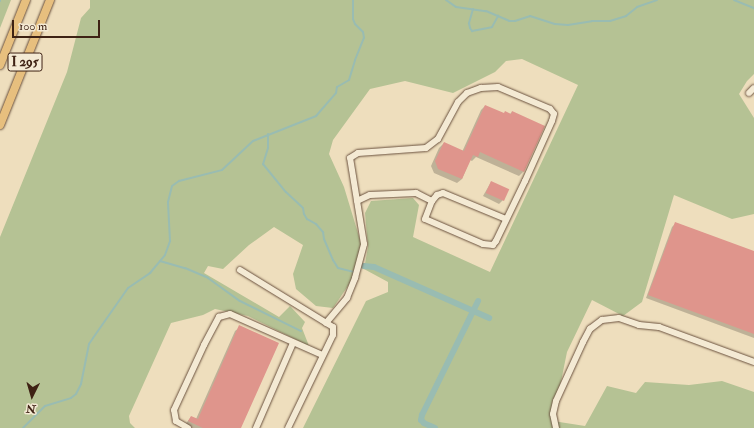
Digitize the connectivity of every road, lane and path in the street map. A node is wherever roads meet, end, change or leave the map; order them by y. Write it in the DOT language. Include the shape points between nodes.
graph roads {
  1 [pos="26,0"];
  2 [pos="50,0"];
  3 [pos="0,65"];
  4 [pos="754,88"];
  5 [pos="749,93"];
  6 [pos="0,125"];
  7 [pos="357,201"];
  8 [pos="432,201"];
  9 [pos="506,219"];
  10 [pos="240,270"];
  11 [pos="326,323"];
  12 [pos="293,343"];
  13 [pos="322,355"];
  14 [pos="754,362"];
  15 [pos="188,428"];
  16 [pos="256,428"];
  17 [pos="288,428"];
  18 [pos="556,428"];
  1 -- 3 [label="highway, I 295"];
  2 -- 6 [label="highway, I 295"];
  4 -- 5 [label="street"];
  7 -- 8 [label="street" via="370,195 416,192"];
  7 -- 9 [label="street" via="349,164 352,155 426,148 438,139 458,102 467,94 481,88 498,87 550,109 554,114"];
  7 -- 11 [label="street" via="364,244 347,298"];
  8 -- 9 [label="street" via="440,193 449,194"];
  8 -- 9 [label="street" via="425,219 488,246 496,241"];
  10 -- 11 [label="street"];
  11 -- 13 [label="street" via="334,330"];
  12 -- 13 [label="street"];
  12 -- 15 [label="street" via="230,314 219,317 174,410 176,421"];
  12 -- 16 [label="street"];
  13 -- 17 [label="street"];
  14 -- 18 [label="street" via="659,327 639,325 619,318 602,320 590,329 556,401 553,414"];
}
